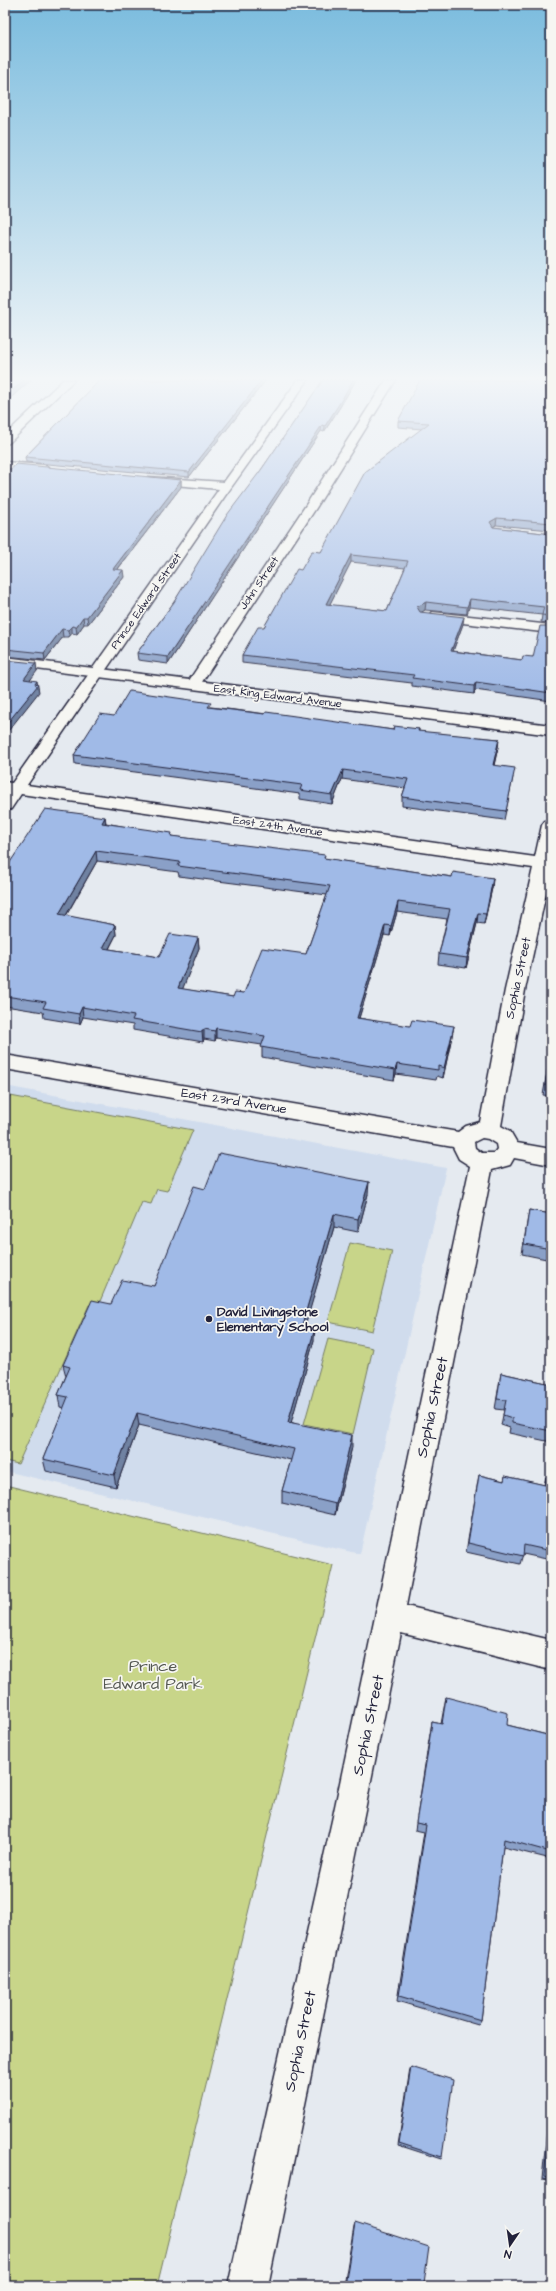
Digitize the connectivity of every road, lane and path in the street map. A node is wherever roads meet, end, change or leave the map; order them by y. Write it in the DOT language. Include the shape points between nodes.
graph roads {
  1 [pos="225,487"];
  2 [pos="323,487"];
  3 [pos="425,615"];
  4 [pos="551,629"];
  5 [pos="5,661"];
  6 [pos="96,672"];
  7 [pos="193,685"];
  8 [pos="551,730"];
  9 [pos="11,788"];
  10 [pos="5,805"];
  11 [pos="551,825"];
  12 [pos="547,864"];
  13 [pos="5,1062"];
  14 [pos="484,1151"];
  15 [pos="551,1158"];
  16 [pos="390,1616"];
  17 [pos="551,1655"];
  18 [pos="248,2286"];
  1 -- 6 [label="street, Prince Edward Street"];
  2 -- 7 [label="street, John Street"];
  3 -- 4 [label="street"];
  5 -- 6 [label="street, East King Edward Avenue"];
  6 -- 7 [label="street, East King Edward Avenue"];
  6 -- 9 [label="street, Prince Edward Street"];
  7 -- 8 [label="street, East King Edward Avenue"];
  9 -- 10 [label="street, Prince Edward Street"];
  9 -- 12 [label="street, East 24th Avenue"];
  11 -- 12 [label="street, Sophia Street"];
  12 -- 14 [label="street, Sophia Street" via="515,990 488,1131 501,1136 508,1145"];
  13 -- 14 [label="street, East 23rd Avenue"];
  14 -- 15 [label="street, East 23rd Avenue"];
  14 -- 16 [label="street, Sophia Street"];
  16 -- 17 [label="street"];
  16 -- 18 [label="street, Sophia Street"];
}
